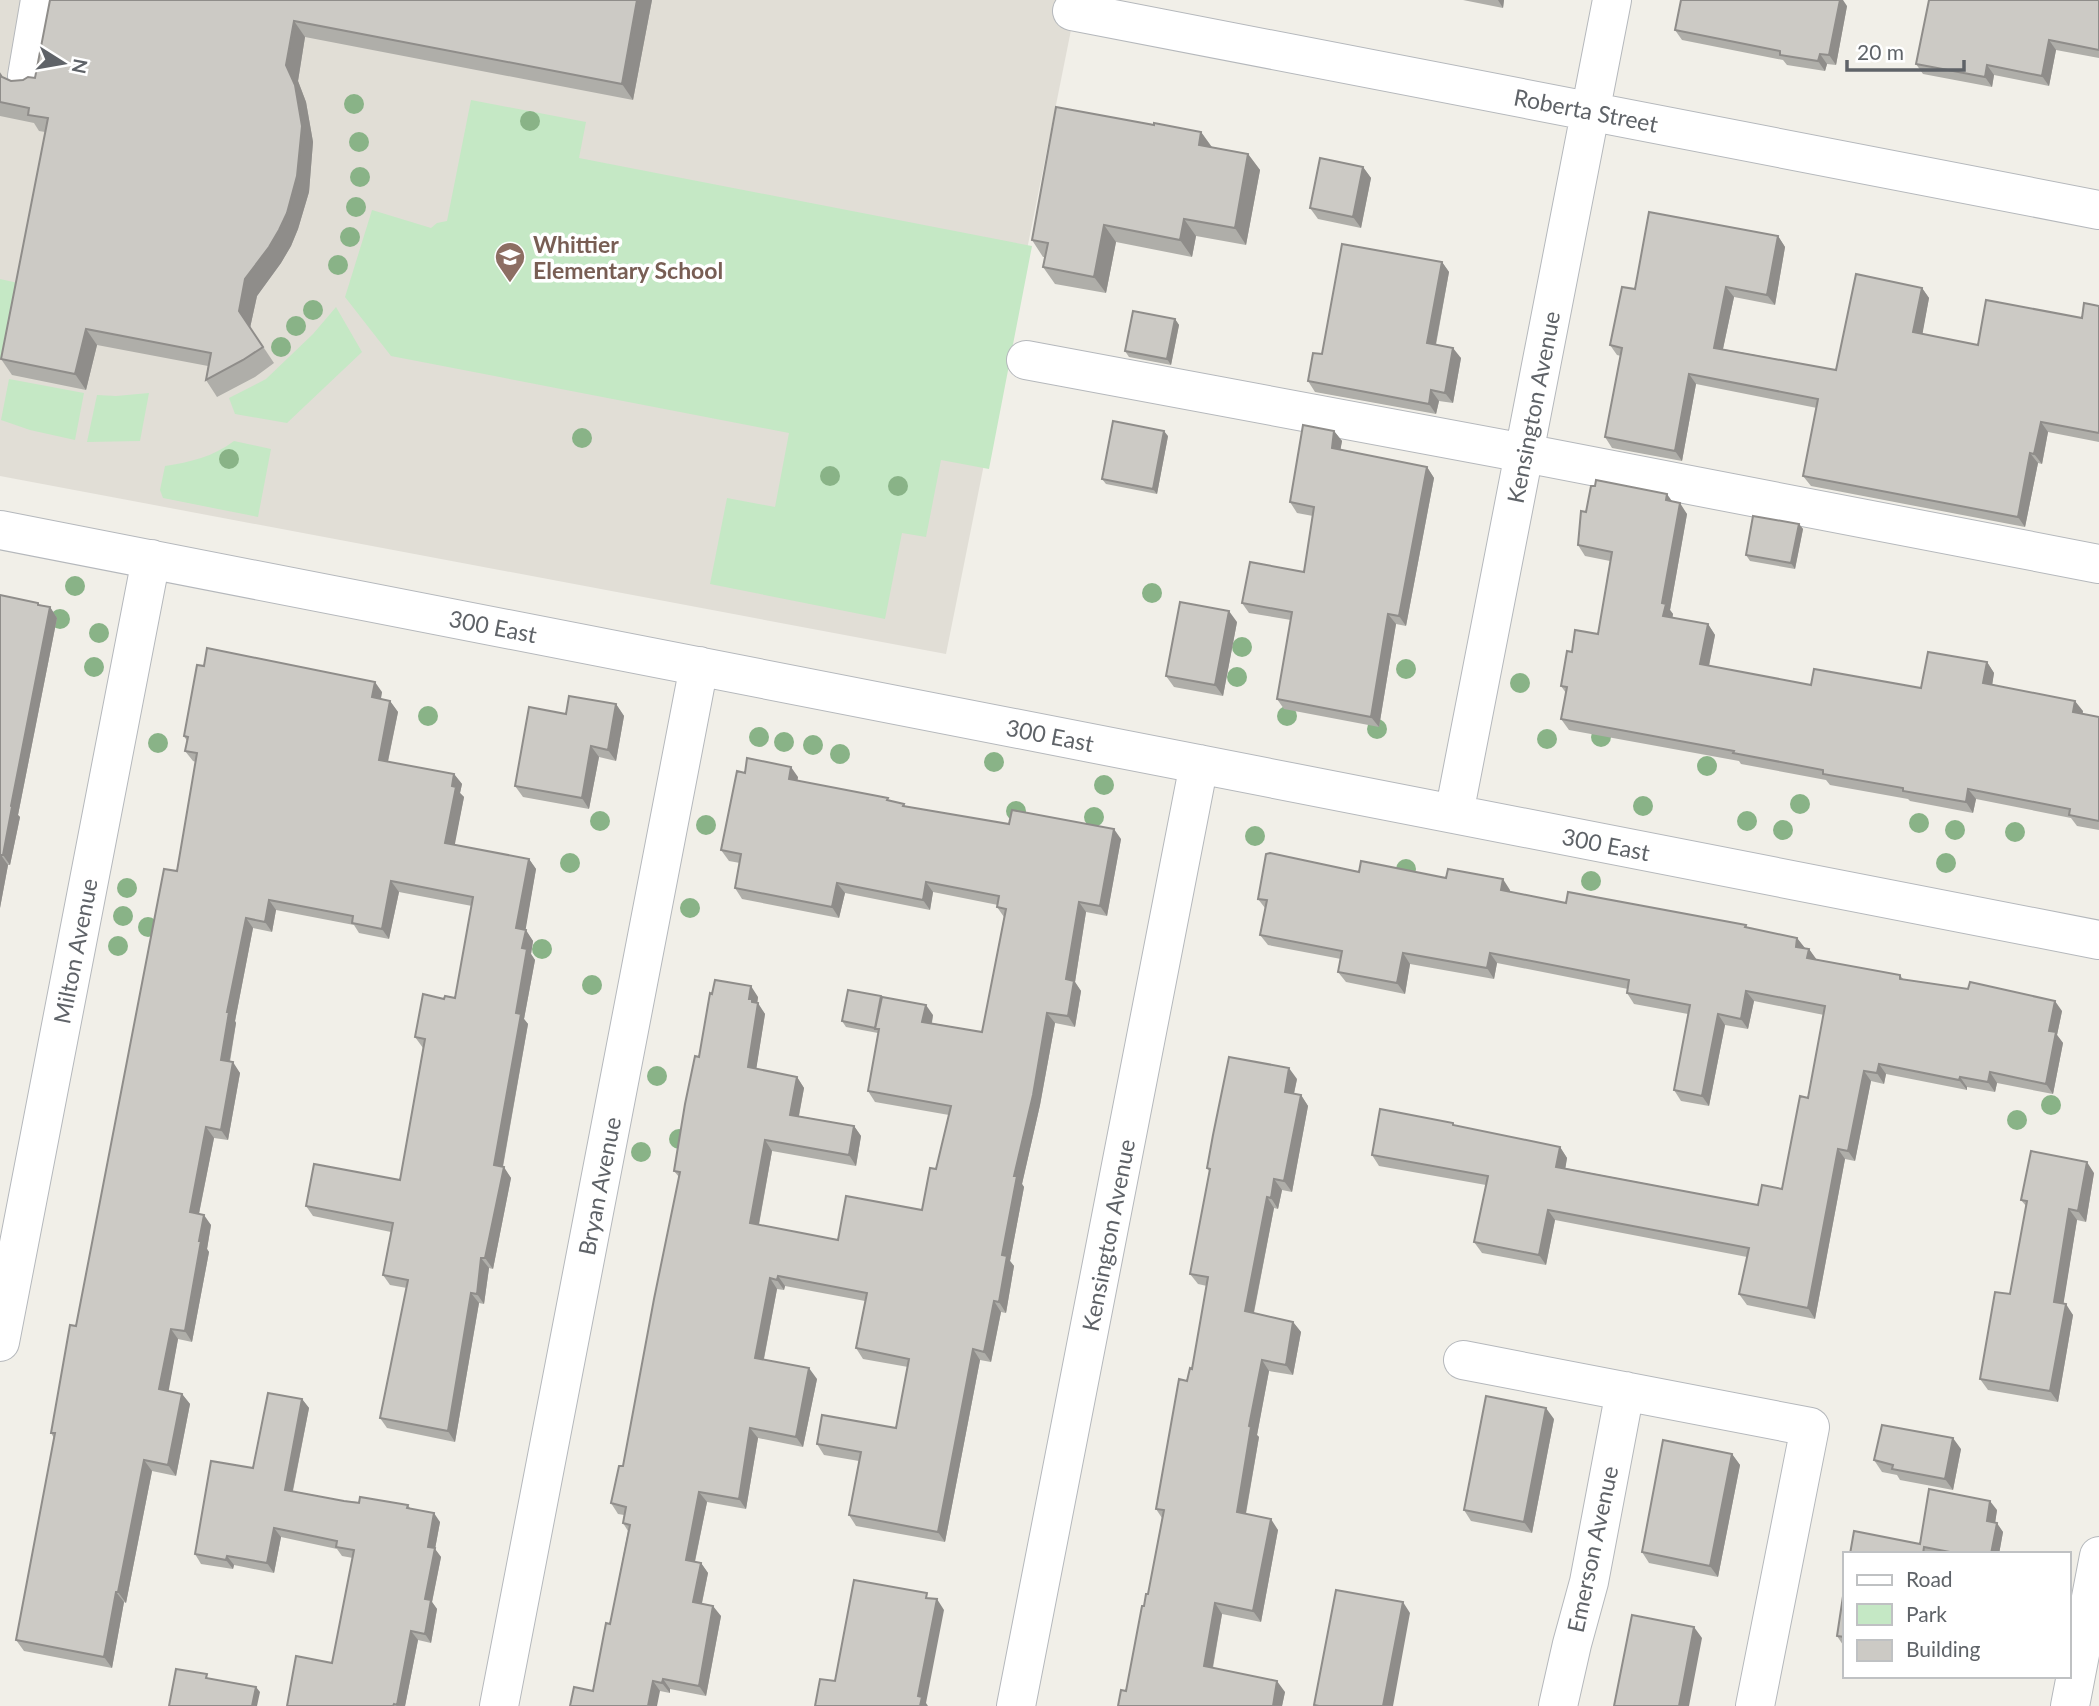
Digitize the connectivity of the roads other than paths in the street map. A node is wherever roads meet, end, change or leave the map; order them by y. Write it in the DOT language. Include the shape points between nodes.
graph roads {
  1 [pos="40,0"];
  2 [pos="1612,0"];
  3 [pos="1089,9"];
  4 [pos="27,76"];
  5 [pos="1590,111"];
  6 [pos="2099,210"];
  7 [pos="1026,360"];
  8 [pos="1524,453"];
  9 [pos="0,530"];
  10 [pos="151,559"];
  11 [pos="2099,564"];
  12 [pos="699,666"];
  13 [pos="1199,764"];
  14 [pos="1454,814"];
  15 [pos="2099,940"];
  16 [pos="8,1256"];
  17 [pos="0,1342"];
  18 [pos="1463,1360"];
  19 [pos="1625,1391"];
  20 [pos="2099,1556"];
  21 [pos="499,1706"];
  22 [pos="1016,1706"];
  23 [pos="1558,1706"];
  24 [pos="1755,1706"];
  25 [pos="2070,1706"];
  1 -- 4 [label="street"];
  2 -- 5 [label="street, Kensington Avenue"];
  3 -- 5 [label="street, Roberta Street"];
  5 -- 6 [label="street, Roberta Street"];
  5 -- 8 [label="street, Kensington Avenue"];
  7 -- 8 [label="street"];
  8 -- 11 [label="street"];
  8 -- 14 [label="street, Kensington Avenue"];
  9 -- 10 [label="street, 300 East"];
  10 -- 12 [label="street, 300 East"];
  10 -- 16 [label="street, Milton Avenue"];
  12 -- 13 [label="street, 300 East"];
  12 -- 21 [label="street, Bryan Avenue"];
  13 -- 14 [label="street, 300 East"];
  13 -- 22 [label="street, Kensington Avenue"];
  14 -- 15 [label="street, 300 East"];
  16 -- 17 [label="street, Milton Avenue"];
  18 -- 19 [label="street"];
  19 -- 23 [label="street, Emerson Avenue" via="1589,1583"];
  19 -- 24 [label="street" via="1810,1427"];
  20 -- 25 [label="street"];
}
